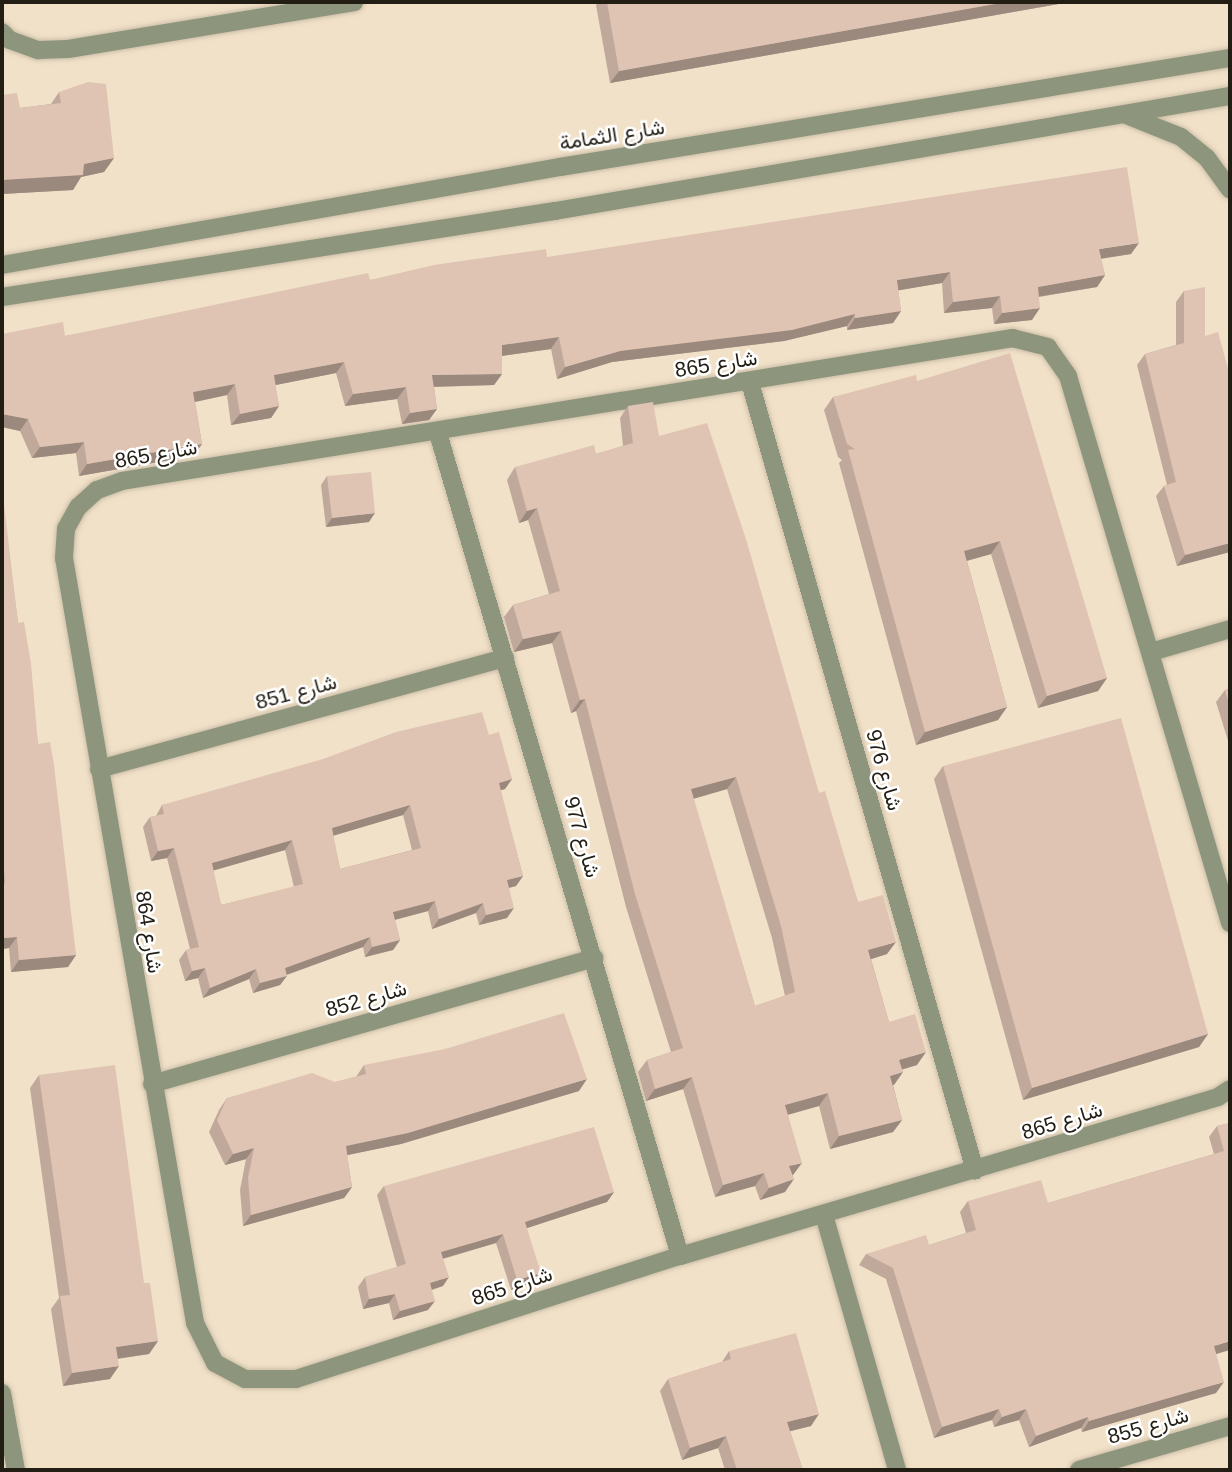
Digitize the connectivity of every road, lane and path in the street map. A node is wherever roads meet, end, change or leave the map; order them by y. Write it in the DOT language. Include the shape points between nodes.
graph roads {
  1 [pos="354,2"];
  2 [pos="2,33"];
  3 [pos="1230,58"];
  4 [pos="1230,96"];
  5 [pos="1118,113"];
  6 [pos="1230,184"];
  7 [pos="2,265"];
  8 [pos="2,296"];
  9 [pos="750,382"];
  10 [pos="438,433"];
  11 [pos="78,506"];
  12 [pos="1230,629"];
  13 [pos="1151,652"];
  14 [pos="505,658"];
  15 [pos="99,769"];
  16 [pos="1230,923"];
  17 [pos="594,958"];
  18 [pos="152,1084"];
  19 [pos="1230,1089"];
  20 [pos="975,1171"];
  21 [pos="824,1215"];
  22 [pos="680,1256"];
  23 [pos="215,1363"];
  24 [pos="2,1393"];
  25 [pos="1230,1426"];
  26 [pos="16,1470"];
  27 [pos="897,1470"];
  28 [pos="1079,1470"];
  1 -- 2 [label="street" via="68,49 38,50"];
  3 -- 7 [label="street, شارع الثمامة" via="547,169"];
  4 -- 5 [label="street"];
  5 -- 6 [label="street" via="1181,136"];
  5 -- 8 [label="street" via="555,211"];
  9 -- 10 [label="street, شارع 865"];
  9 -- 13 [label="street, شارع 865" via="1013,338 1048,347 1068,376"];
  9 -- 20 [label="street, شارع 976"];
  10 -- 11 [label="street, شارع 865" via="122,481 97,490"];
  10 -- 14 [label="street, شارع 977"];
  11 -- 15 [label="street, شارع 864" via="66,529 64,558"];
  12 -- 13 [label="street"];
  13 -- 16 [label="street, شارع 865"];
  14 -- 15 [label="street, شارع 851"];
  14 -- 17 [label="street, شارع 977"];
  15 -- 18 [label="street, شارع 864"];
  17 -- 18 [label="street, شارع 852"];
  17 -- 22 [label="street, شارع 977"];
  18 -- 23 [label="street, شارع 864" via="195,1323"];
  19 -- 20 [label="street, شارع 865" via="1219,1097"];
  20 -- 21 [label="street, شارع 865"];
  21 -- 22 [label="street, شارع 865"];
  21 -- 27 [label="street"];
  22 -- 23 [label="street, شارع 865" via="296,1379 245,1379"];
  24 -- 26 [label="street"];
  25 -- 28 [label="street, شارع 855"];
}
